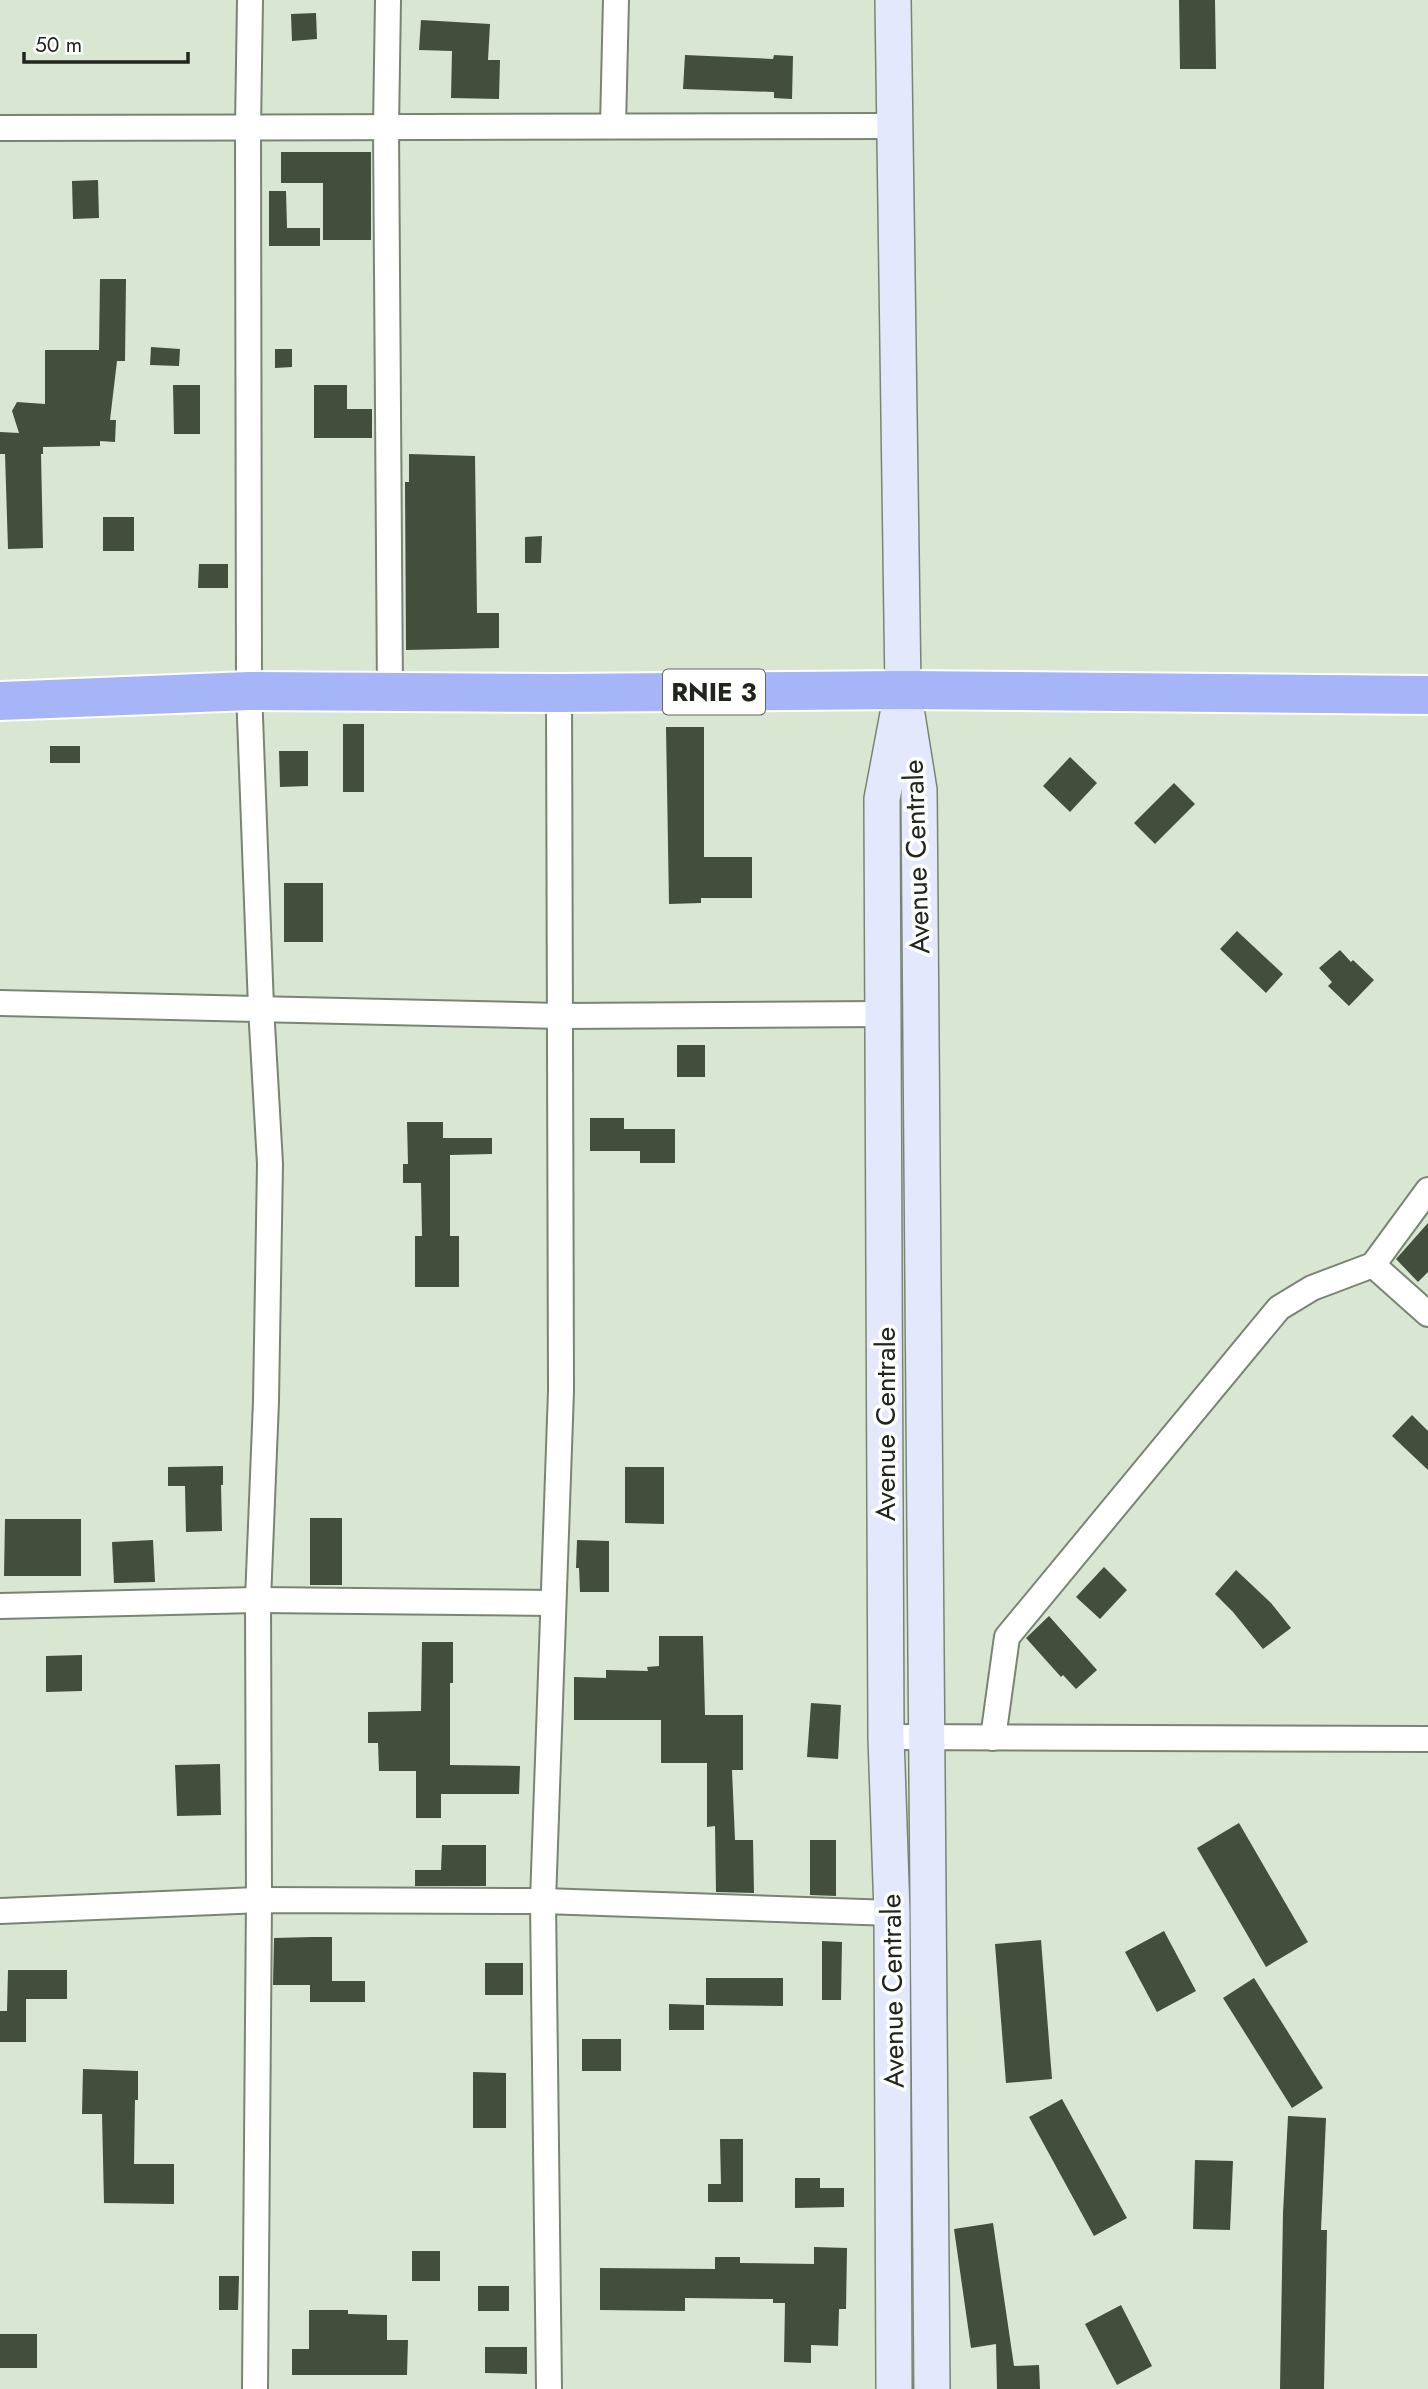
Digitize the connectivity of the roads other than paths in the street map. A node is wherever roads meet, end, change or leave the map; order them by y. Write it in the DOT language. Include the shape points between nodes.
graph roads {
  1 [pos="250,0"];
  2 [pos="388,0"];
  3 [pos="615,0"];
  4 [pos="894,0"];
  5 [pos="893,126"];
  6 [pos="613,127"];
  7 [pos="0,128"];
  8 [pos="248,128"];
  9 [pos="386,128"];
  10 [pos="903,690"];
  11 [pos="249,691"];
  12 [pos="390,692"];
  13 [pos="559,693"];
  14 [pos="1428,695"];
  15 [pos="0,701"];
  16 [pos="0,1003"];
  17 [pos="261,1007"];
  18 [pos="883,1013"];
  19 [pos="560,1016"];
  20 [pos="1428,1190"];
  21 [pos="1373,1265"];
  22 [pos="1428,1314"];
  23 [pos="258,1600"];
  24 [pos="552,1603"];
  25 [pos="0,1606"];
  26 [pos="886,1737"];
  27 [pos="926,1738"];
  28 [pos="993,1738"];
  29 [pos="1428,1739"];
  30 [pos="259,1900"];
  31 [pos="543,1901"];
  32 [pos="0,1912"];
  33 [pos="892,1913"];
  34 [pos="255,2389"];
  35 [pos="549,2389"];
  36 [pos="894,2389"];
  37 [pos="933,2389"];
  1 -- 8 [label="street"];
  2 -- 9 [label="street"];
  3 -- 6 [label="street"];
  4 -- 5 [label="street"];
  5 -- 6 [label="street"];
  5 -- 10 [label="street"];
  6 -- 9 [label="street"];
  7 -- 8 [label="street"];
  8 -- 9 [label="street"];
  8 -- 11 [label="street"];
  9 -- 12 [label="street"];
  10 -- 13 [label="highway, RNIE 3"];
  10 -- 14 [label="highway, RNIE 3"];
  10 -- 18 [label="street, Avenue Centrale" via="882,799"];
  10 -- 27 [label="street, Avenue Centrale" via="919,790"];
  11 -- 12 [label="highway, RNIE 3"];
  11 -- 15 [label="highway, RNIE 3"];
  11 -- 17 [label="street"];
  12 -- 13 [label="highway, RNIE 3"];
  13 -- 19 [label="street"];
  16 -- 17 [label="street"];
  17 -- 19 [label="street"];
  17 -- 23 [label="street" via="270,1164"];
  18 -- 19 [label="street"];
  18 -- 26 [label="street, Avenue Centrale"];
  19 -- 24 [label="street" via="561,1391"];
  20 -- 21 [label="street"];
  21 -- 22 [label="street"];
  21 -- 28 [label="street" via="1312,1288 1279,1308 1007,1637"];
  23 -- 24 [label="street"];
  23 -- 25 [label="street"];
  23 -- 30 [label="street"];
  24 -- 31 [label="street"];
  26 -- 27 [label="street"];
  26 -- 33 [label="street, Avenue Centrale"];
  27 -- 28 [label="street"];
  27 -- 37 [label="street, Avenue Centrale"];
  28 -- 29 [label="street"];
  30 -- 31 [label="street"];
  30 -- 32 [label="street"];
  30 -- 34 [label="street"];
  31 -- 33 [label="street"];
  31 -- 35 [label="street"];
  33 -- 36 [label="street, Avenue Centrale"];
}
